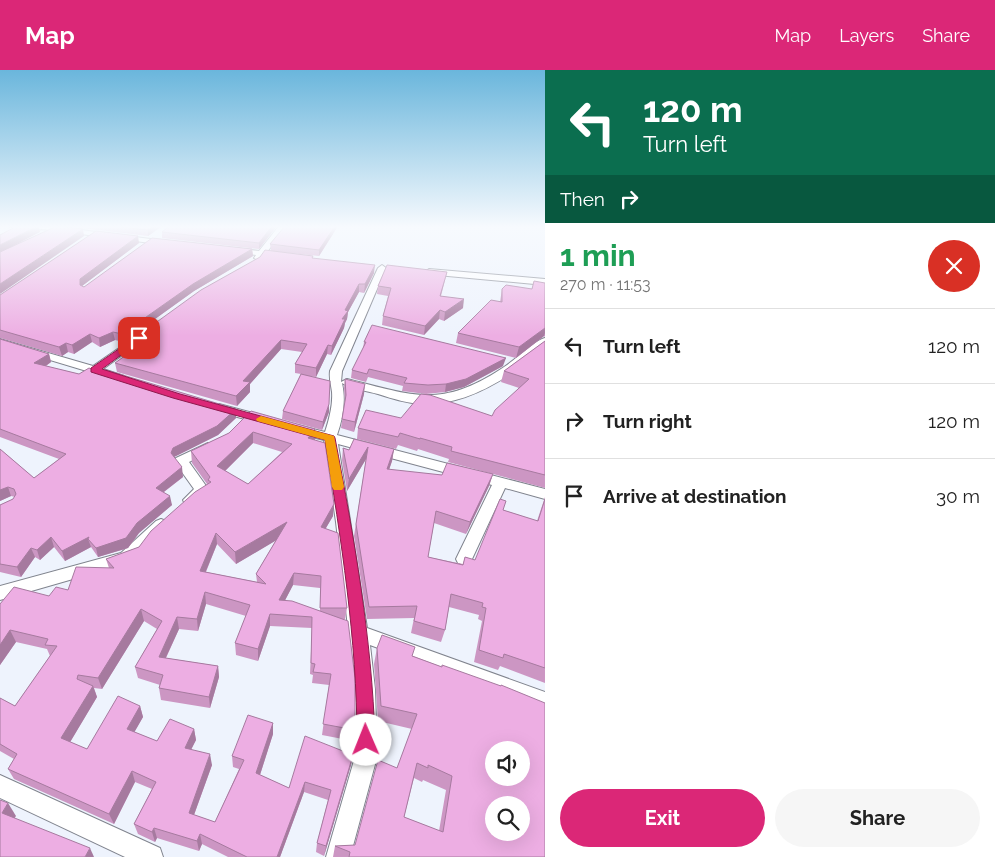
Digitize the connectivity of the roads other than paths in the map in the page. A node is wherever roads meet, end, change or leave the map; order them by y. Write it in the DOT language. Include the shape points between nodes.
graph roads {
  1 [pos="382,268"];
  2 [pos="420,272"];
  3 [pos="545,282"];
  4 [pos="158,324"];
  5 [pos="545,341"];
  6 [pos="0,342"];
  7 [pos="500,359"];
  8 [pos="519,364"];
  9 [pos="95,370"];
  10 [pos="335,379"];
  11 [pos="131,381"];
  12 [pos="204,403"];
  13 [pos="248,416"];
  14 [pos="235,429"];
  15 [pos="330,438"];
  16 [pos="224,440"];
  17 [pos="501,482"];
  18 [pos="545,494"];
  19 [pos="464,559"];
  20 [pos="0,593"];
  21 [pos="360,633"];
  22 [pos="545,700"];
  23 [pos="0,786"];
  24 [pos="151,857"];
  25 [pos="338,857"];
  1 -- 10 [label="street" via="362,324 336,371"];
  2 -- 3 [label="street"];
  4 -- 9 [label="street"];
  5 -- 8 [label="street"];
  6 -- 9 [label="street"];
  7 -- 8 [label="street"];
  8 -- 10 [label="street" via="496,379 439,399 412,398"];
  9 -- 11 [label="street"];
  10 -- 15 [label="street" via="338,393 336,419"];
  12 -- 13 [label="street"];
  13 -- 14 [label="street"];
  13 -- 15 [label="street"];
  15 -- 17 [label="street"];
  15 -- 21 [label="street"];
  16 -- 20 [label="street" via="180,461 202,490 146,538 135,554"];
  17 -- 18 [label="street"];
  17 -- 19 [label="street"];
  21 -- 22 [label="street"];
  21 -- 25 [label="street" via="366,757"];
  23 -- 24 [label="street"];
}
